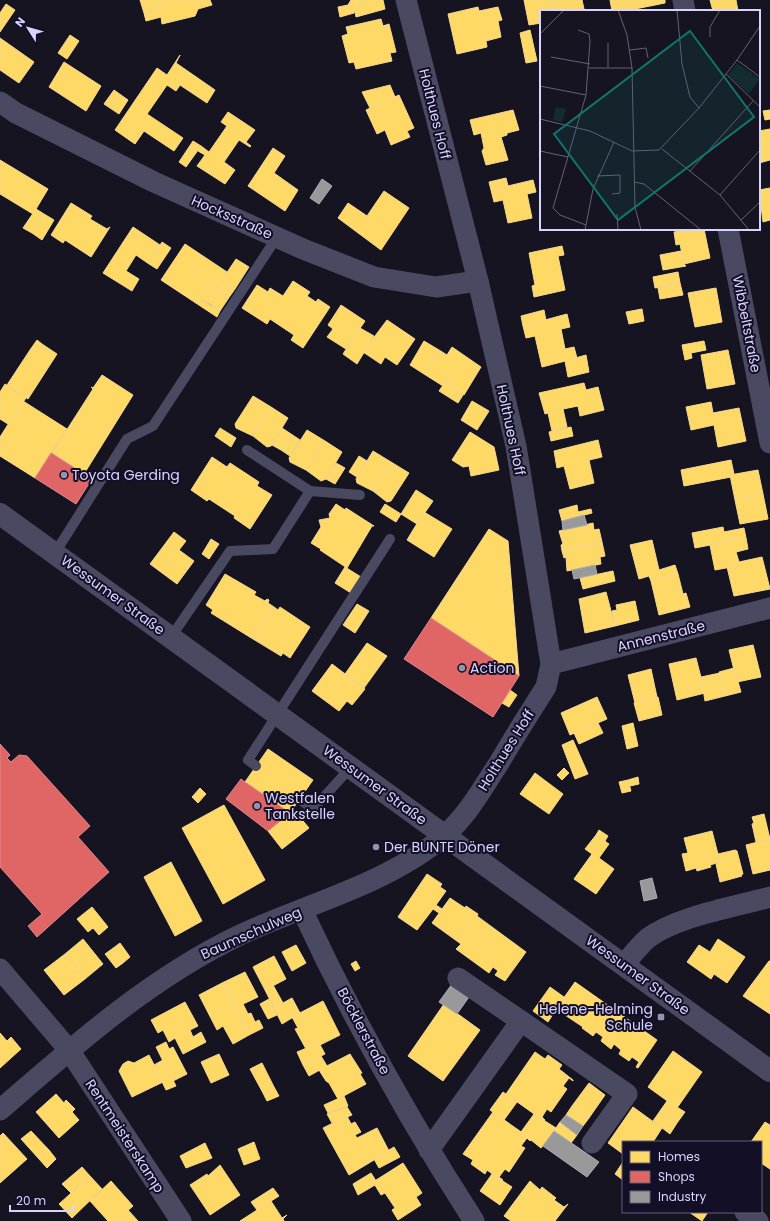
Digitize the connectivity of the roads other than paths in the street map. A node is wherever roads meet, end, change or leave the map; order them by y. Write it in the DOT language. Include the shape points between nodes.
graph roads {
  1 [pos="406,0"];
  2 [pos="683,0"];
  3 [pos="685,10"];
  4 [pos="0,102"];
  5 [pos="728,230"];
  6 [pos="277,237"];
  7 [pos="478,281"];
  8 [pos="770,444"];
  9 [pos="247,450"];
  10 [pos="310,491"];
  11 [pos="360,495"];
  12 [pos="0,514"];
  13 [pos="390,539"];
  14 [pos="55,554"];
  15 [pos="770,608"];
  16 [pos="171,638"];
  17 [pos="551,664"];
  18 [pos="278,715"];
  19 [pos="256,766"];
  20 [pos="351,767"];
  21 [pos="299,799"];
  22 [pos="444,835"];
  23 [pos="770,897"];
  24 [pos="302,910"];
  25 [pos="624,965"];
  26 [pos="0,969"];
  27 [pos="458,978"];
  28 [pos="521,1021"];
  29 [pos="69,1050"];
  30 [pos="770,1071"];
  31 [pos="0,1110"];
  32 [pos="592,1143"];
  33 [pos="429,1150"];
  34 [pos="746,1213"];
  35 [pos="181,1221"];
  36 [pos="474,1221"];
  37 [pos="758,1221"];
  1 -- 7 [label="street, Holthues Hoff"];
  2 -- 3 [label="street"];
  4 -- 6 [label="street, Hocksstraße" via="16,113 154,182"];
  5 -- 8 [label="street, Wibbeltstraße"];
  6 -- 7 [label="street, Hocksstraße" via="374,277 436,287"];
  6 -- 14 [label="lane" via="153,426 127,438"];
  7 -- 17 [label="street, Holthues Hoff" via="516,446"];
  9 -- 10 [label="lane"];
  10 -- 11 [label="lane"];
  10 -- 16 [label="lane" via="273,549 230,551"];
  12 -- 14 [label="street, Wessumer Straße"];
  13 -- 18 [label="lane"];
  14 -- 16 [label="street, Wessumer Straße"];
  15 -- 17 [label="street, Annenstraße"];
  16 -- 18 [label="street, Wessumer Straße"];
  17 -- 22 [label="street, Holthues Hoff" via="546,687 467,813"];
  18 -- 19 [label="lane" via="248,760"];
  18 -- 20 [label="street, Wessumer Straße"];
  20 -- 21 [label="lane" via="313,809"];
  20 -- 22 [label="street, Wessumer Straße"];
  22 -- 24 [label="street, Baumschulweg" via="395,869"];
  22 -- 25 [label="street, Wessumer Straße"];
  23 -- 25 [label="street" via="676,923 649,938"];
  24 -- 29 [label="street, Baumschulweg" via="241,934 193,960 136,998"];
  24 -- 33 [label="street, Böcklerstraße" via="326,960"];
  25 -- 30 [label="street, Wessumer Straße"];
  26 -- 29 [label="street, Rentmeisterskamp"];
  27 -- 28 [label="street"];
  28 -- 32 [label="street" via="627,1094"];
  28 -- 33 [label="street"];
  29 -- 31 [label="street"];
  29 -- 35 [label="street, Rentmeisterskamp"];
  33 -- 36 [label="street, Böcklerstraße"];
  34 -- 37 [label="street"];
}
